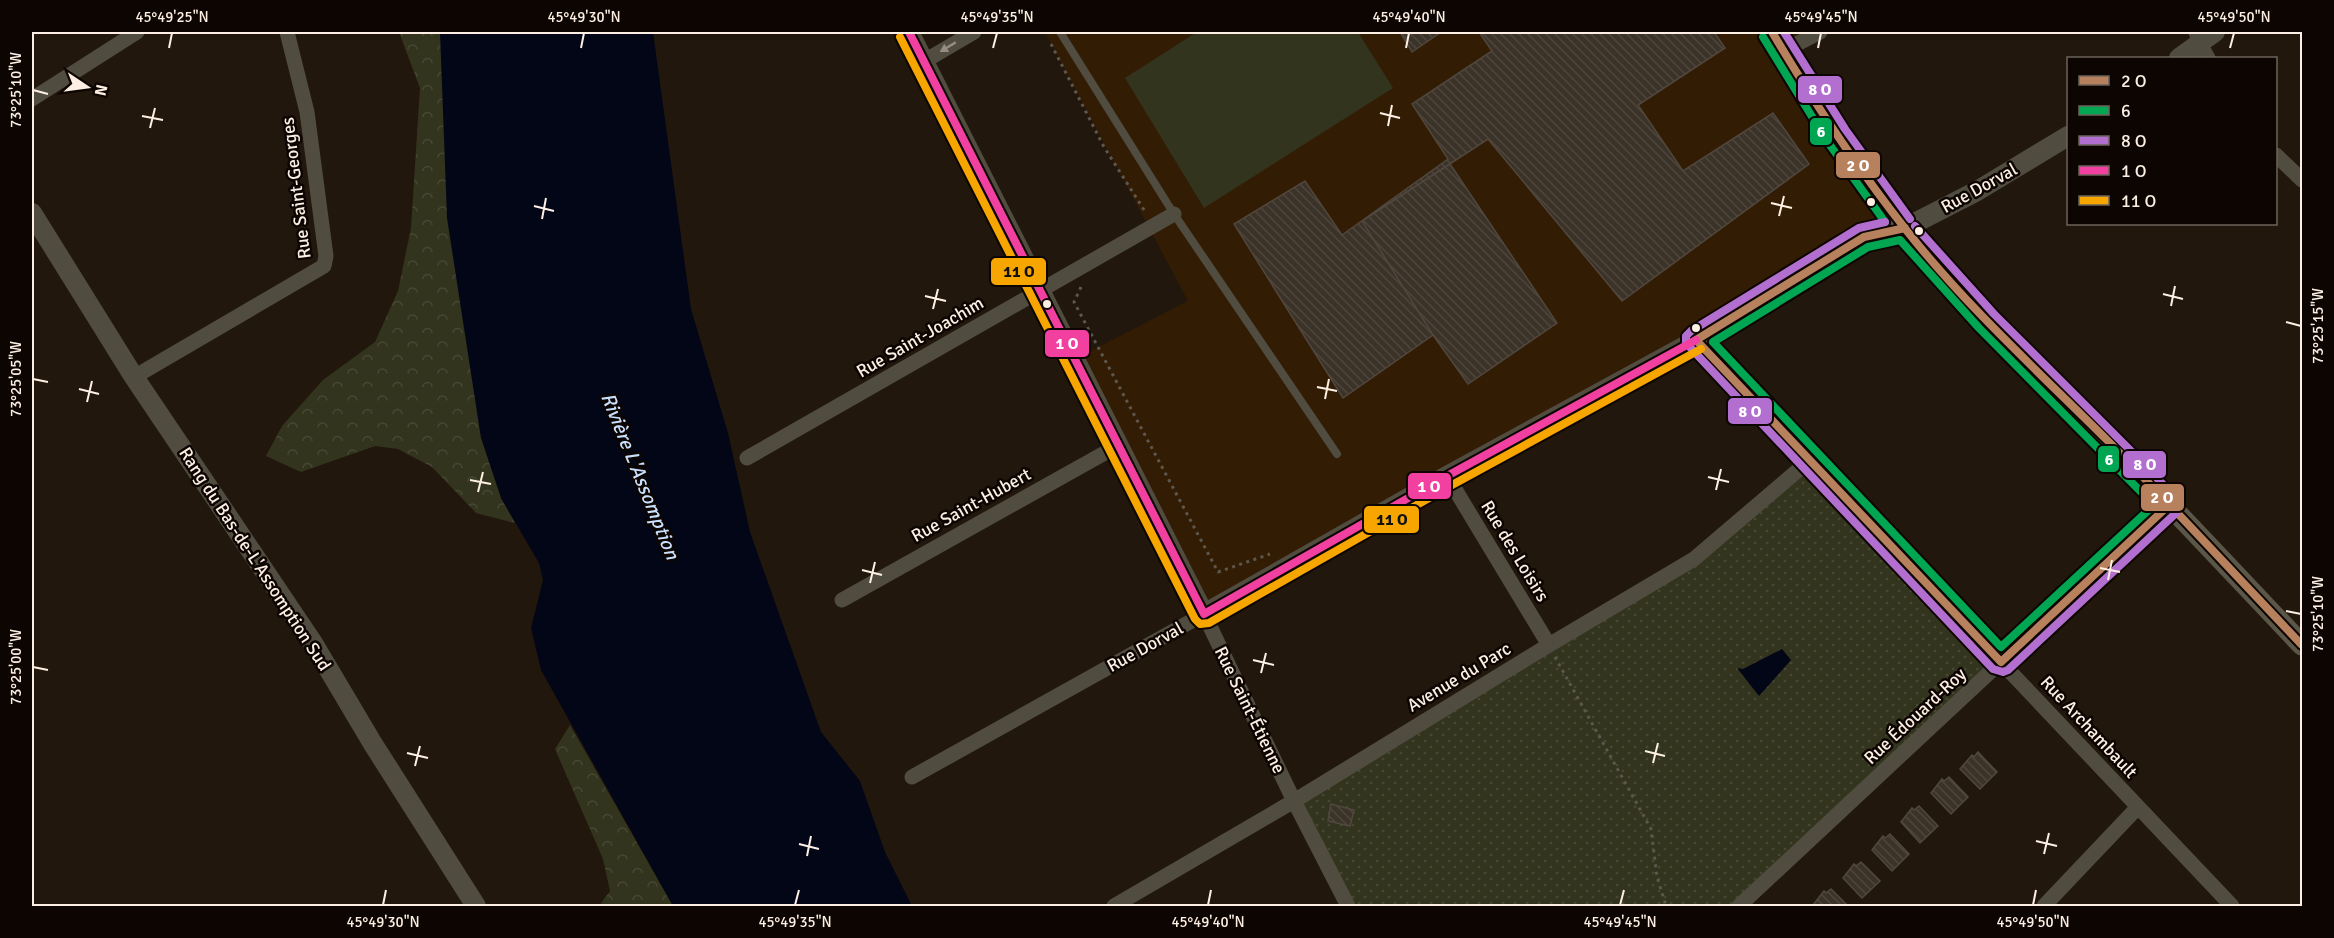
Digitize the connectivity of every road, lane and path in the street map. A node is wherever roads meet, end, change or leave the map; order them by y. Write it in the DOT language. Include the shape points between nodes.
graph roads {
  1 [pos="137,32"];
  2 [pos="287,32"];
  3 [pos="909,32"];
  4 [pos="974,32"];
  5 [pos="1060,32"];
  6 [pos="1772,32"];
  7 [pos="1820,32"];
  8 [pos="2215,32"];
  9 [pos="1050,42"];
  10 [pos="2201,45"];
  11 [pos="1783,51"];
  12 [pos="2181,57"];
  13 [pos="923,62"];
  14 [pos="32,99"];
  15 [pos="2067,137"];
  16 [pos="2277,156"];
  17 [pos="2302,180"];
  18 [pos="32,213"];
  19 [pos="1174,214"];
  20 [pos="1154,225"];
  21 [pos="1905,228"];
  22 [pos="1094,259"];
  23 [pos="1039,291"];
  24 [pos="1696,340"];
  25 [pos="134,377"];
  26 [pos="1119,445"];
  27 [pos="1337,454"];
  28 [pos="747,458"];
  29 [pos="1810,460"];
  30 [pos="1447,476"];
  31 [pos="2169,505"];
  32 [pos="1290,566"];
  33 [pos="842,600"];
  34 [pos="1204,614"];
  35 [pos="1549,645"];
  36 [pos="2302,645"];
  37 [pos="2001,662"];
  38 [pos="912,777"];
  39 [pos="1294,801"];
  40 [pos="2138,807"];
  41 [pos="476,906"];
  42 [pos="1114,906"];
  43 [pos="1348,906"];
  44 [pos="1666,906"];
  45 [pos="1739,906"];
  46 [pos="2044,906"];
  47 [pos="2232,906"];
  1 -- 14 [label="street"];
  2 -- 25 [label="street, Rue Saint-Georges" via="307,112 326,256 324,266"];
  3 -- 13 [label="street, Rue Saint-Étienne"];
  4 -- 13 [label="street, one-way"];
  5 -- 19 [label="lane"];
  6 -- 11 [label="main road"];
  7 -- 11 [label="street"];
  8 -- 10 [label="street"];
  9 -- 20 [label="path" via="1104,147"];
  10 -- 12 [label="street"];
  11 -- 21 [label="main road" via="1832,129"];
  13 -- 23 [label="street, Rue Saint-Étienne"];
  15 -- 21 [label="street, Rue Dorval" via="1977,191"];
  16 -- 17 [label="street"];
  18 -- 25 [label="street, Rang du Bas-de-L'Assomption Sud"];
  19 -- 20 [label="street, Rue Saint-Joachim"];
  19 -- 27 [label="lane"];
  20 -- 22 [label="street, Rue Saint-Joachim"];
  21 -- 24 [label="street, Rue Dorval" via="1864,237"];
  21 -- 31 [label="main road" via="1959,293"];
  22 -- 23 [label="street, Rue Saint-Joachim"];
  22 -- 32 [label="path" via="1074,302 1218,572 1275,552"];
  23 -- 26 [label="street, Rue Saint-Étienne"];
  23 -- 28 [label="street, Rue Saint-Joachim"];
  24 -- 29 [label="street, Rue Archambault"];
  24 -- 30 [label="street, Rue Dorval"];
  25 -- 41 [label="street, Rang du Bas-de-L'Assomption Sud" via="313,643"];
  26 -- 33 [label="street, Rue Saint-Hubert"];
  26 -- 34 [label="street, Rue Saint-Étienne"];
  29 -- 35 [label="street, Avenue du Parc" via="1695,559"];
  29 -- 37 [label="street, Rue Archambault"];
  30 -- 32 [label="street, Rue Dorval"];
  30 -- 35 [label="street, Rue des Loisirs"];
  31 -- 36 [label="main road"];
  31 -- 37 [label="street, Rue Édouard-Roy"];
  32 -- 34 [label="street, Rue Dorval"];
  34 -- 38 [label="street, Rue Dorval"];
  34 -- 39 [label="street, Rue Saint-Étienne"];
  35 -- 39 [label="street, Avenue du Parc"];
  35 -- 44 [label="path" via="1650,829"];
  37 -- 40 [label="street, Rue Archambault"];
  37 -- 45 [label="street, Rue Édouard-Roy"];
  39 -- 42 [label="street, Avenue du Parc"];
  39 -- 43 [label="street, Rue Saint-Étienne"];
  40 -- 46 [label="street"];
  40 -- 47 [label="street, Rue Archambault"];
}
